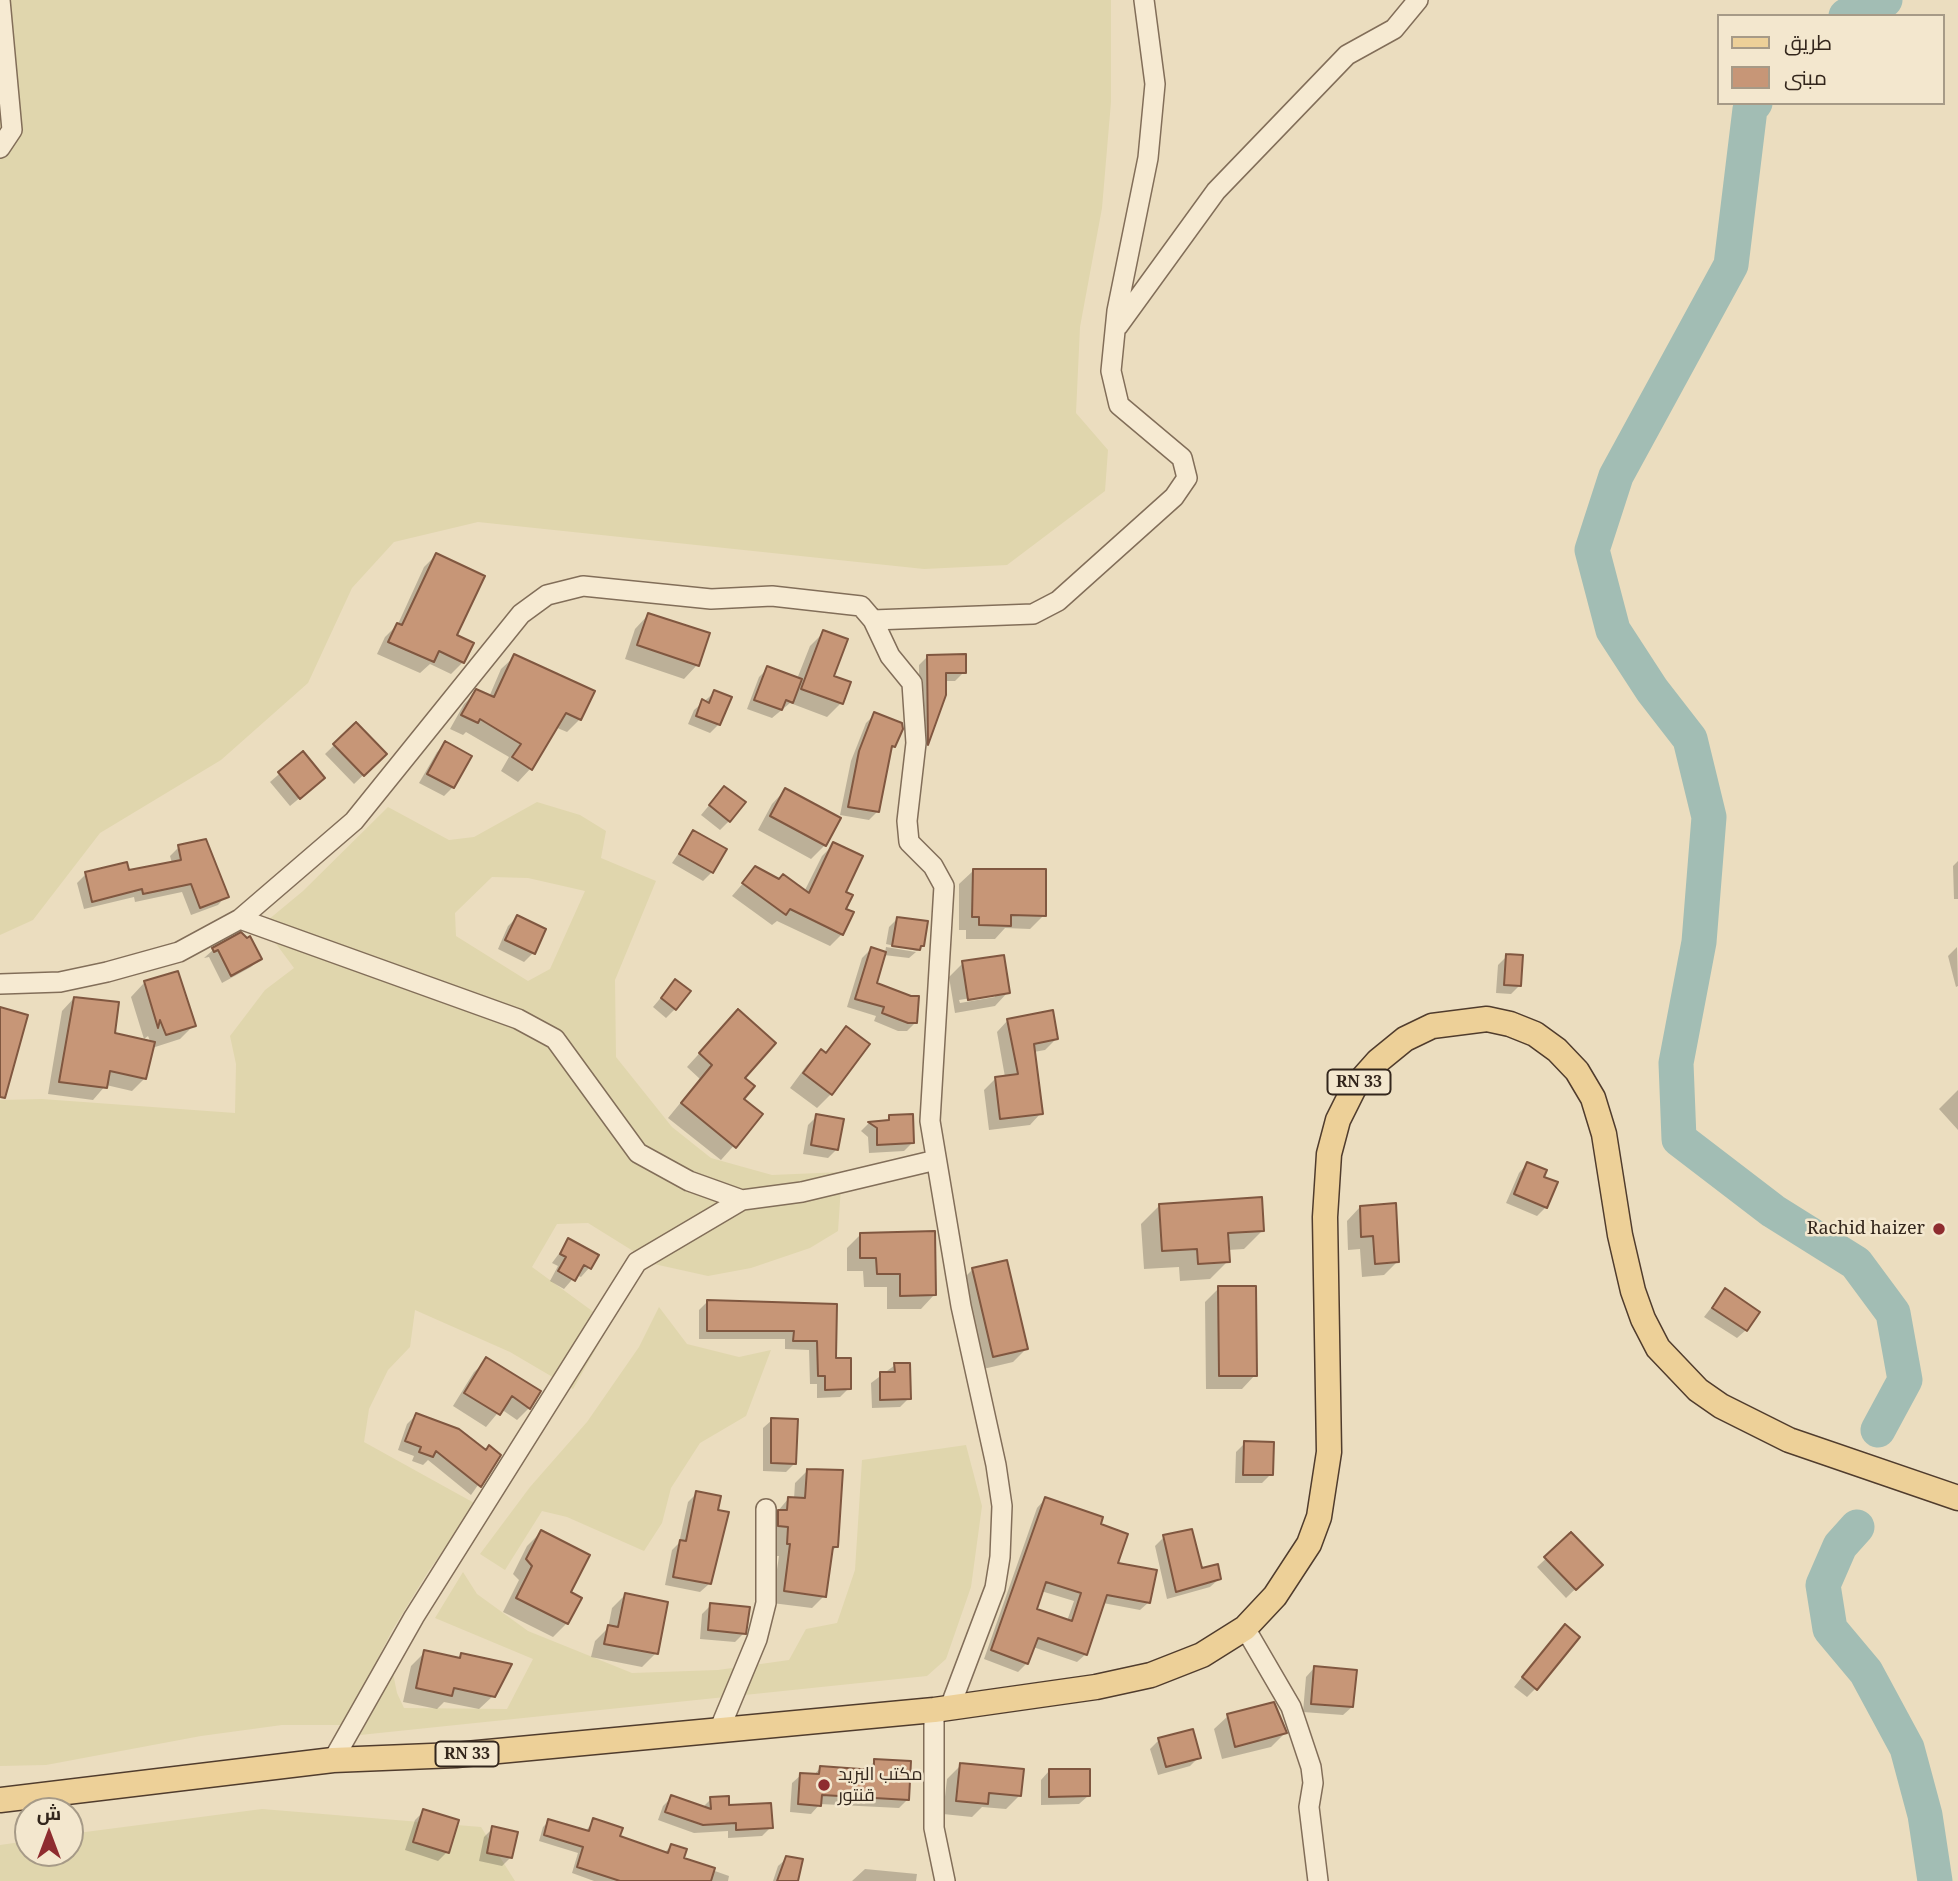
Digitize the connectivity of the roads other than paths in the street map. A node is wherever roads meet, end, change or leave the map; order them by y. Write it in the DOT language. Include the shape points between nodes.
graph roads {
  1 [pos="0,0"];
  2 [pos="1144,0"];
  3 [pos="1418,0"];
  4 [pos="0,148"];
  5 [pos="1115,330"];
  6 [pos="873,620"];
  7 [pos="240,919"];
  8 [pos="0,984"];
  9 [pos="936,1160"];
  10 [pos="742,1200"];
  11 [pos="1958,1498"];
  12 [pos="766,1509"];
  13 [pos="1245,1628"];
  14 [pos="942,1708"];
  15 [pos="720,1728"];
  16 [pos="333,1760"];
  17 [pos="0,1800"];
  18 [pos="945,1881"];
  19 [pos="1318,1881"];
  1 -- 4 [label="street" via="12,130"];
  2 -- 5 [label="street" via="1154,84 1148,158"];
  3 -- 5 [label="street" via="1394,29 1347,55 1216,191"];
  5 -- 6 [label="street" via="1111,371 1119,405 1182,458 1187,478 1174,497 1058,601 1033,614"];
  6 -- 7 [label="street" via="861,606 772,596 711,599 583,586 547,595 522,614 354,821"];
  6 -- 9 [label="street" via="890,656 912,684 915,743 909,842 933,866 944,886 930,1121"];
  7 -- 8 [label="street" via="179,952 107,972 60,982"];
  7 -- 10 [label="street" via="518,1020 555,1039 638,1153 689,1181"];
  9 -- 10 [label="street" via="802,1192"];
  9 -- 14 [label="street" via="1002,1506 995,1588"];
  10 -- 16 [label="street" via="638,1262 414,1617"];
  11 -- 13 [label="main road, RN 33" via="1789,1440 1698,1390 1658,1348 1643,1319 1620,1235 1604,1134 1593,1098 1577,1071 1535,1034 1510,1024 1488,1019 1432,1026 1405,1039 1378,1061 1354,1088 1338,1121 1329,1154 1325,1217 1329,1452 1325,1492 1309,1544 1295,1569"];
  12 -- 15 [label="street" via="766,1603 757,1639"];
  13 -- 14 [label="main road, RN 33" via="1202,1655 1151,1675"];
  13 -- 19 [label="street" via="1291,1707 1311,1767 1309,1807"];
  14 -- 15 [label="main road, RN 33"];
  14 -- 18 [label="street" via="934,1828"];
  15 -- 16 [label="main road, RN 33" via="456,1755"];
  16 -- 17 [label="main road, RN 33"];
}
